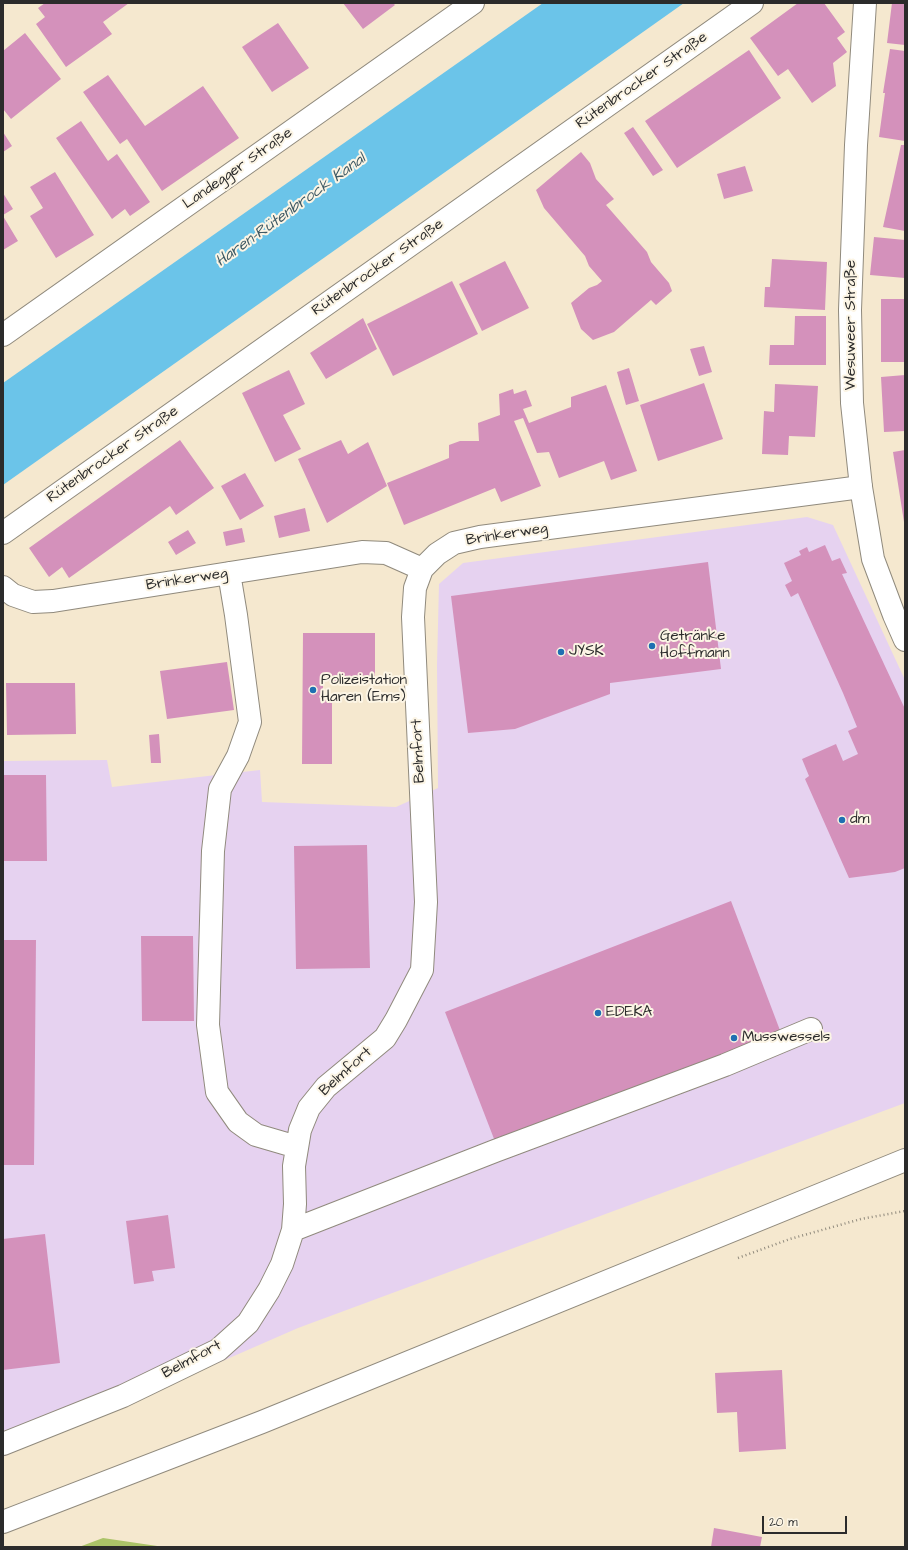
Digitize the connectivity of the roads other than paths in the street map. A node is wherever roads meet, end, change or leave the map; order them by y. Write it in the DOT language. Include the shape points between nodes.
graph roads {
  1 [pos="474,3"];
  2 [pos="752,3"];
  3 [pos="865,3"];
  4 [pos="3,335"];
  5 [pos="860,487"];
  6 [pos="3,533"];
  7 [pos="422,570"];
  8 [pos="229,573"];
  9 [pos="3,587"];
  10 [pos="905,640"];
  11 [pos="811,1029"];
  12 [pos="297,1147"];
  13 [pos="905,1160"];
  14 [pos="293,1230"];
  15 [pos="3,1444"];
  16 [pos="3,1522"];
  1 -- 4 [label="street, Landegger Straße"];
  2 -- 6 [label="street, Rütenbrocker Straße"];
  3 -- 5 [label="street, Wesuweer Straße" via="856,138 850,310 852,404"];
  5 -- 7 [label="street, Brinkerweg" via="480,537 454,543"];
  5 -- 10 [label="street, Wesuweer Straße" via="873,559"];
  7 -- 8 [label="street, Brinkerweg" via="386,553 362,552"];
  7 -- 12 [label="street, Belmfort" via="415,588 413,617 426,902 422,970 385,1038 326,1088 309,1108 300,1130"];
  8 -- 9 [label="street, Brinkerweg" via="53,601 33,602 13,595"];
  8 -- 12 [label="street" via="250,722 238,756 220,789 213,851 208,1025 216,1092 238,1122 256,1135"];
  11 -- 14 [label="street" via="725,1065"];
  12 -- 14 [label="street, Belmfort" via="294,1166"];
  13 -- 16 [label="street" via="262,1422"];
  14 -- 15 [label="street, Belmfort" via="282,1264 269,1290 248,1323 218,1350 123,1396"];
}
